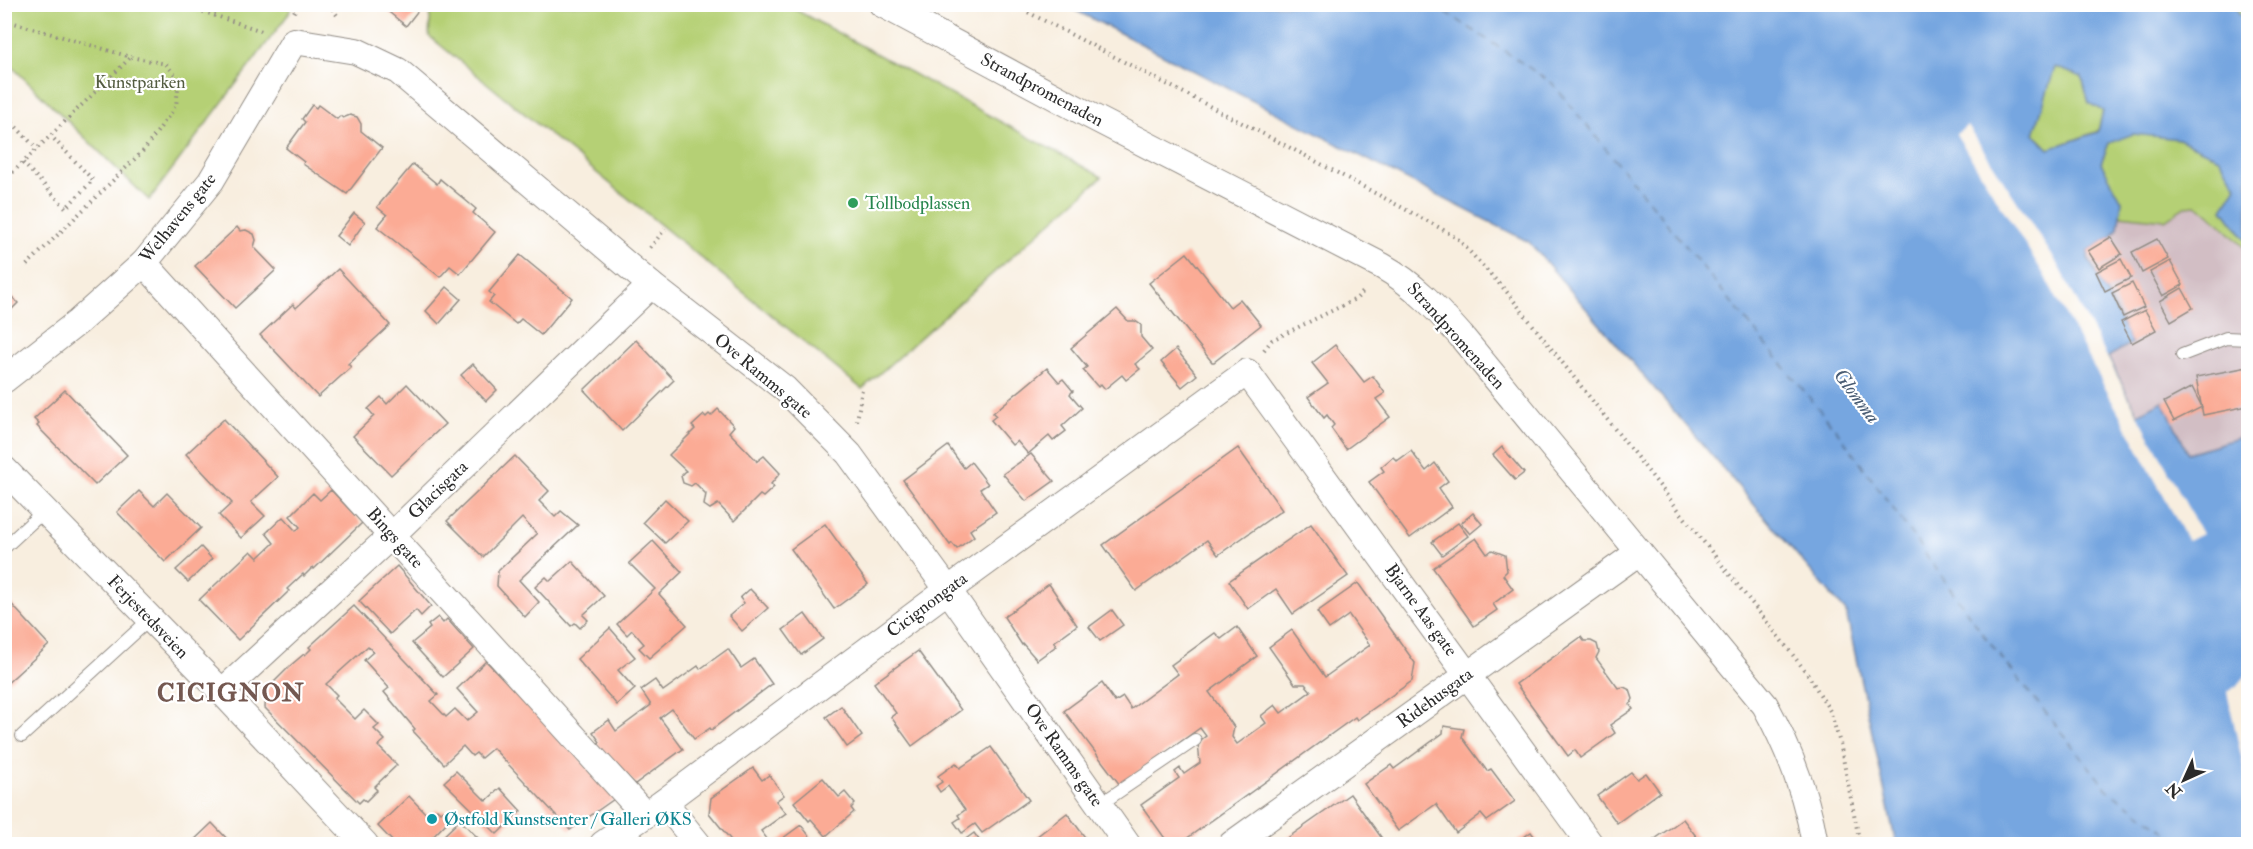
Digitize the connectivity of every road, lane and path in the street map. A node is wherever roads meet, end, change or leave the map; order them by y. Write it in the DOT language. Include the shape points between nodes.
graph roads {
  1 [pos="180,4"];
  2 [pos="882,4"];
  3 [pos="4,21"];
  4 [pos="294,41"];
  5 [pos="131,57"];
  6 [pos="4,114"];
  7 [pos="51,136"];
  8 [pos="38,149"];
  9 [pos="23,163"];
  10 [pos="4,181"];
  11 [pos="665,229"];
  12 [pos="647,251"];
  13 [pos="144,263"];
  14 [pos="26,266"];
  15 [pos="651,285"];
  16 [pos="1366,289"];
  17 [pos="2248,339"];
  18 [pos="2182,355"];
  19 [pos="1249,375"];
  20 [pos="4,380"];
  21 [pos="862,389"];
  22 [pos="856,424"];
  23 [pos="4,469"];
  24 [pos="45,510"];
  25 [pos="392,535"];
  26 [pos="4,548"];
  27 [pos="1639,552"];
  28 [pos="948,590"];
  29 [pos="150,619"];
  30 [pos="1468,674"];
  31 [pos="222,692"];
  32 [pos="22,736"];
  33 [pos="1195,740"];
  34 [pos="1099,805"];
  35 [pos="655,809"];
  36 [pos="365,844"];
  37 [pos="603,844"];
  38 [pos="698,844"];
  39 [pos="1127,844"];
  40 [pos="1232,844"];
  41 [pos="1590,844"];
  42 [pos="1815,844"];
  1 -- 4 [label="path"];
  2 -- 27 [label="street, Strandpromenaden" via="1404,278 1461,336"];
  3 -- 5 [label="path"];
  4 -- 13 [label="street, Welhavens gate" via="210,181"];
  4 -- 15 [label="street, Ove Ramms gate" via="356,51 398,71"];
  5 -- 7 [label="path"];
  5 -- 14 [label="path" via="166,64 179,80 176,106 144,150"];
  6 -- 8 [label="path"];
  7 -- 8 [label="path"];
  7 -- 9 [label="path" via="93,180 66,208"];
  8 -- 9 [label="path"];
  9 -- 10 [label="path"];
  11 -- 12 [label="path"];
  13 -- 20 [label="street, Welhavens gate"];
  13 -- 25 [label="street, Bings gate"];
  15 -- 25 [label="street, Glacisgata"];
  15 -- 28 [label="street, Ove Ramms gate" via="785,389 849,454"];
  16 -- 19 [label="path" via="1356,299 1272,340"];
  17 -- 18 [label="lane" via="2226,338"];
  19 -- 28 [label="street, Cicignongata"];
  19 -- 30 [label="street, Bjarne Aas gate"];
  21 -- 22 [label="path"];
  23 -- 24 [label="street, Ferjestedsveien"];
  24 -- 26 [label="lane"];
  24 -- 29 [label="street, Ferjestedsveien"];
  25 -- 31 [label="street, Glacisgata"];
  25 -- 35 [label="street, Bings gate"];
  27 -- 30 [label="street, Ridehusgata"];
  27 -- 42 [label="street, Strandpromenaden" via="1765,705 1792,758"];
  28 -- 34 [label="street, Ove Ramms gate"];
  28 -- 35 [label="street, Cicignongata"];
  29 -- 31 [label="street, Ferjestedsveien"];
  29 -- 32 [label="lane"];
  30 -- 40 [label="street, Ridehusgata"];
  30 -- 41 [label="street, Bjarne Aas gate"];
  31 -- 36 [label="street, Ferjestedsveien"];
  33 -- 34 [label="lane"];
  34 -- 39 [label="street, Ove Ramms gate"];
  35 -- 37 [label="street, Cicignongata"];
  35 -- 38 [label="street, Bings gate"];
}
